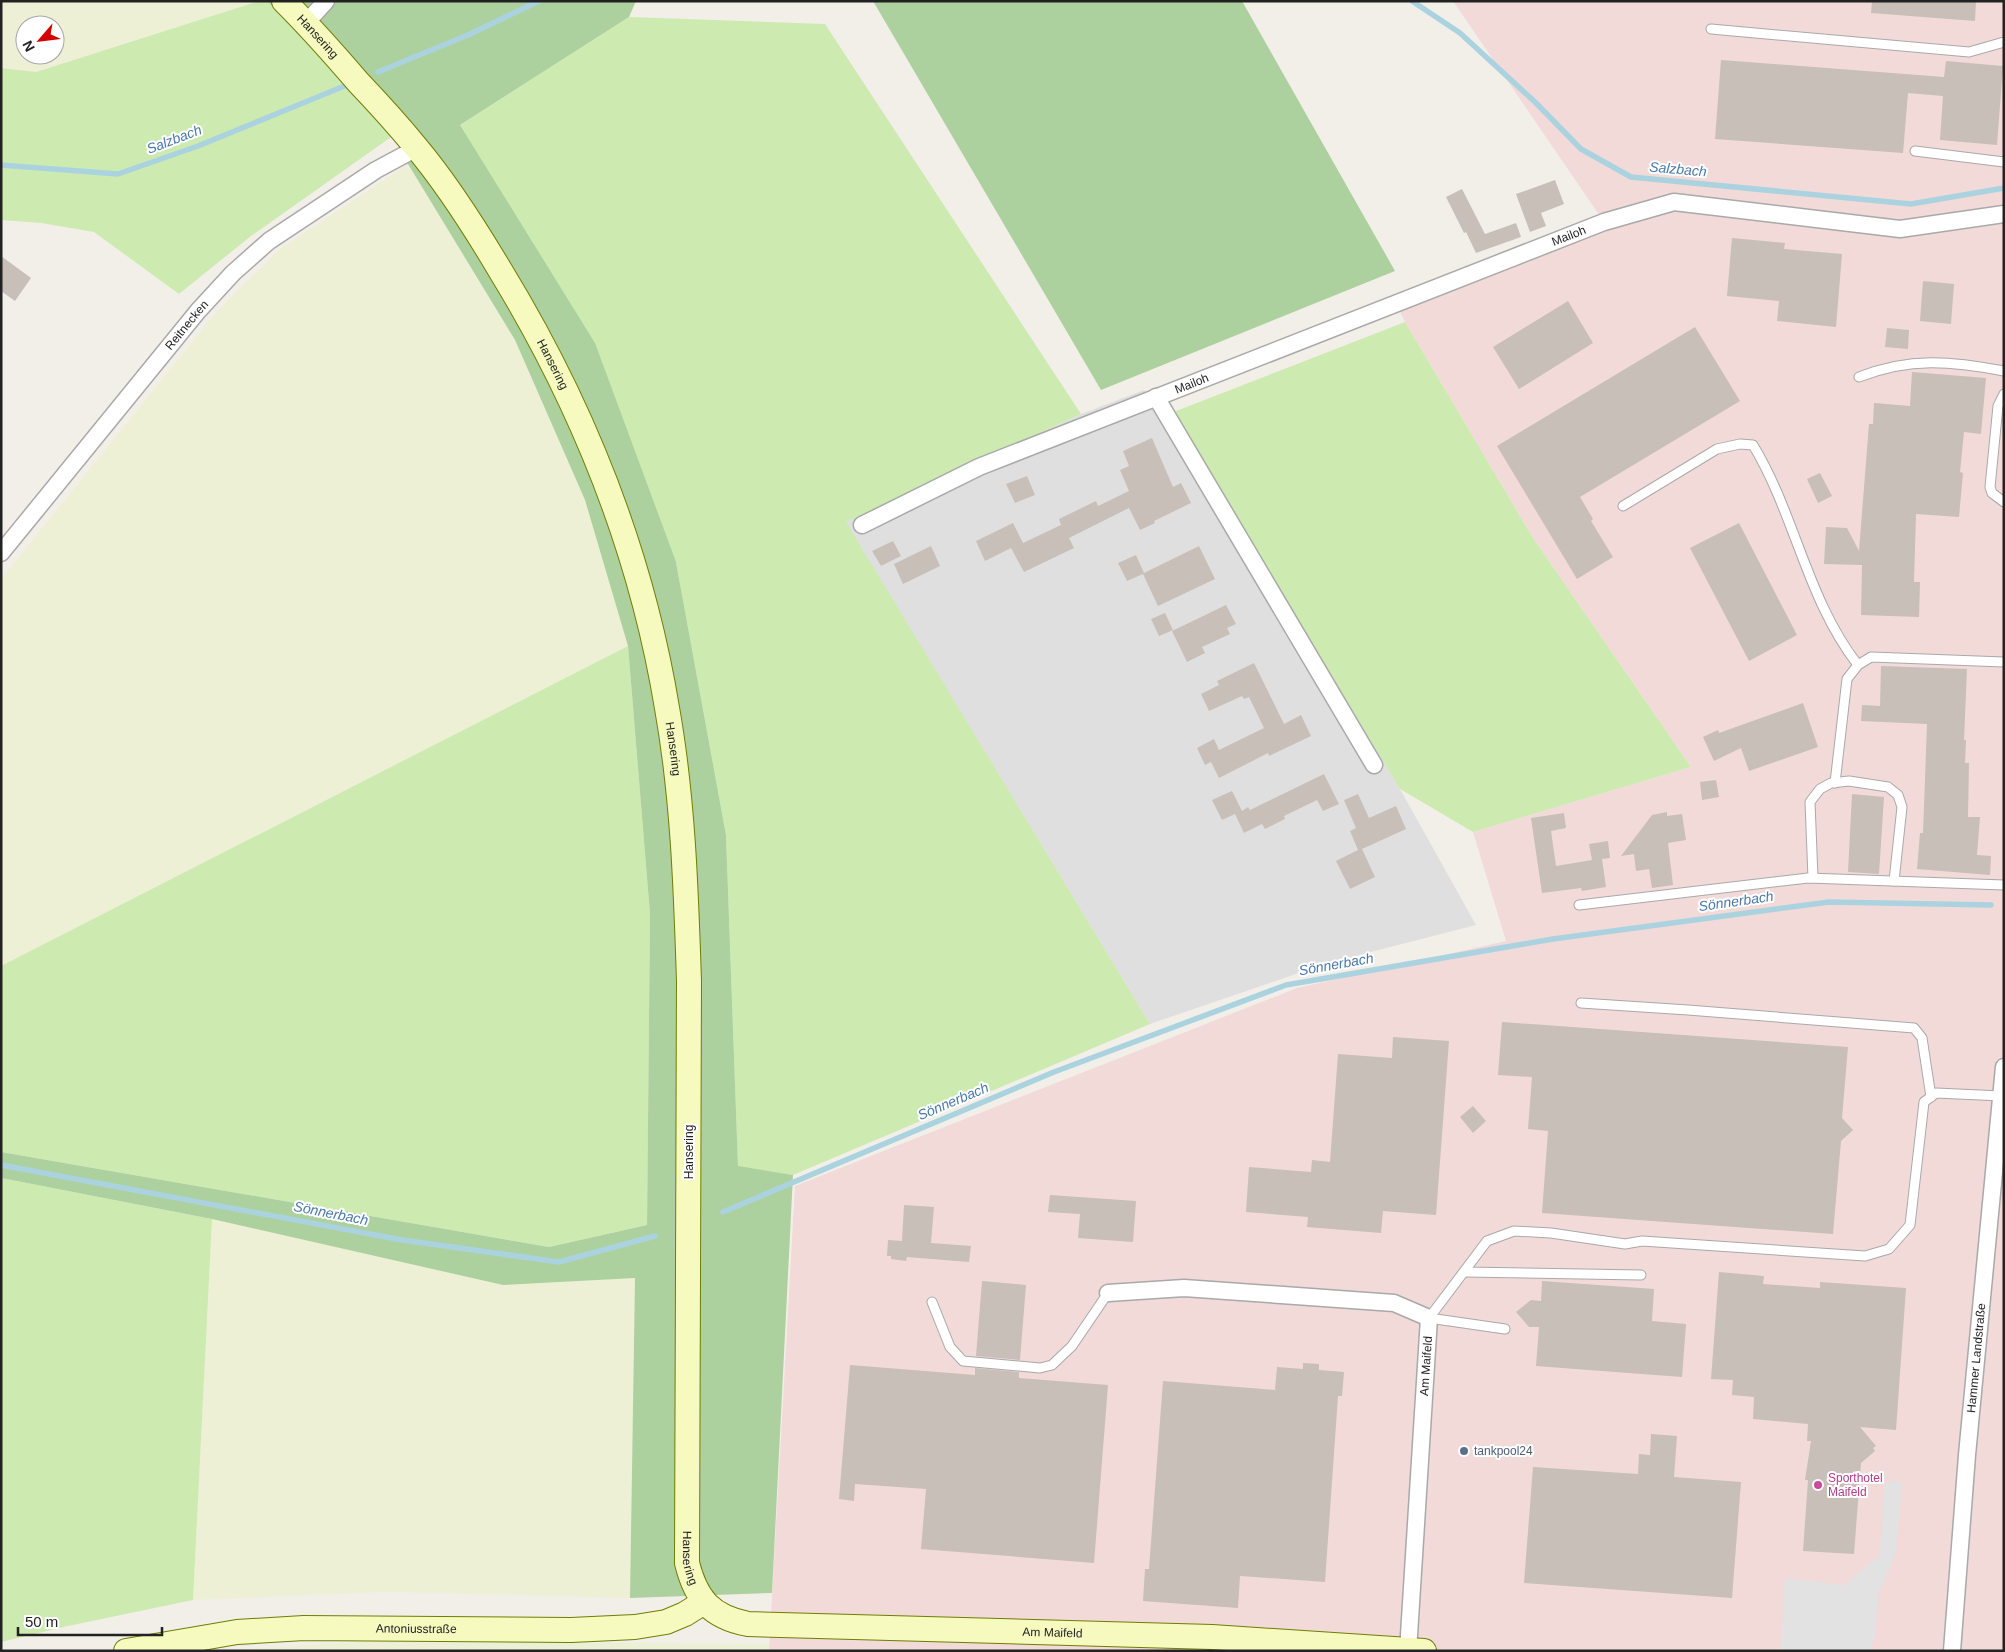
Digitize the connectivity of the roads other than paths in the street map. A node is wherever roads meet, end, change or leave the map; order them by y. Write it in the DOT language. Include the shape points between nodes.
graph roads {
  1 [pos="284,1"];
  2 [pos="326,1"];
  3 [pos="306,23"];
  4 [pos="1711,29"];
  5 [pos="2004,42"];
  6 [pos="417,148"];
  7 [pos="1915,151"];
  8 [pos="2004,162"];
  9 [pos="2004,214"];
  10 [pos="2004,370"];
  11 [pos="1859,376"];
  12 [pos="2004,394"];
  13 [pos="1156,397"];
  14 [pos="2004,502"];
  15 [pos="1623,506"];
  16 [pos="862,526"];
  17 [pos="1,553"];
  18 [pos="2004,662"];
  19 [pos="1858,664"];
  20 [pos="1374,766"];
  21 [pos="1835,783"];
  22 [pos="1813,878"];
  23 [pos="1894,881"];
  24 [pos="2004,885"];
  25 [pos="1578,905"];
  26 [pos="1581,1004"];
  27 [pos="2004,1067"];
  28 [pos="2002,1096"];
  29 [pos="1931,1097"];
  30 [pos="1465,1272"];
  31 [pos="1641,1275"];
  32 [pos="1108,1293"];
  33 [pos="932,1302"];
  34 [pos="1430,1318"];
  35 [pos="1504,1329"];
  36 [pos="704,1602"];
  37 [pos="1414,1650"];
  38 [pos="126,1651"];
  39 [pos="1952,1651"];
  1 -- 3 [label="street, Hansering"];
  2 -- 3 [label="street"];
  3 -- 6 [label="street, Hansering"];
  4 -- 5 [label="lane" via="1969,52"];
  6 -- 17 [label="street, Reitnecken" via="376,170 269,241 232,273"];
  6 -- 36 [label="street, Hansering" via="473,225 531,320 569,394 601,469 629,548 651,627 667,707 681,802 689,981 687,1563 696,1591"];
  7 -- 8 [label="lane"];
  9 -- 13 [label="street, Mailoh" via="1900,229 1674,202 1604,222"];
  10 -- 11 [label="lane" via="1927,361 1891,366"];
  12 -- 14 [label="lane" via="1998,406 1990,487 1992,493"];
  13 -- 16 [label="street, Mailoh" via="979,467"];
  13 -- 20 [label="street"];
  15 -- 19 [label="lane" via="1717,449 1753,445 1781,498 1825,613 1844,648"];
  18 -- 19 [label="lane" via="1871,657"];
  19 -- 21 [label="lane" via="1847,679"];
  21 -- 22 [label="lane" via="1820,789 1810,802"];
  21 -- 23 [label="lane" via="1849,781 1888,787 1898,795 1902,807"];
  22 -- 23 [label="lane"];
  22 -- 25 [label="lane"];
  23 -- 24 [label="lane"];
  26 -- 29 [label="lane" via="1914,1028 1922,1038"];
  27 -- 28 [label="street, Hammer Landstraße"];
  28 -- 29 [label="lane" via="1951,1092 1936,1093"];
  28 -- 39 [label="street, Hammer Landstraße" via="1967,1455"];
  29 -- 30 [label="lane" via="1924,1102 1910,1225 1889,1249 1865,1256 1642,1241 1625,1244 1514,1231 1487,1241"];
  30 -- 31 [label="lane"];
  30 -- 34 [label="lane"];
  32 -- 33 [label="lane" via="1072,1346 1052,1365 1040,1368 963,1361 950,1347"];
  32 -- 34 [label="street, Am Maifeld" via="1184,1288 1394,1302"];
  34 -- 35 [label="lane"];
  34 -- 37 [label="street, Am Maifeld"];
  36 -- 37 [label="street, Am Maifeld" via="723,1618 748,1624 1212,1638"];
  36 -- 38 [label="street, Antoniusstraße" via="666,1622 635,1627 571,1630 304,1628 237,1632"];
}
